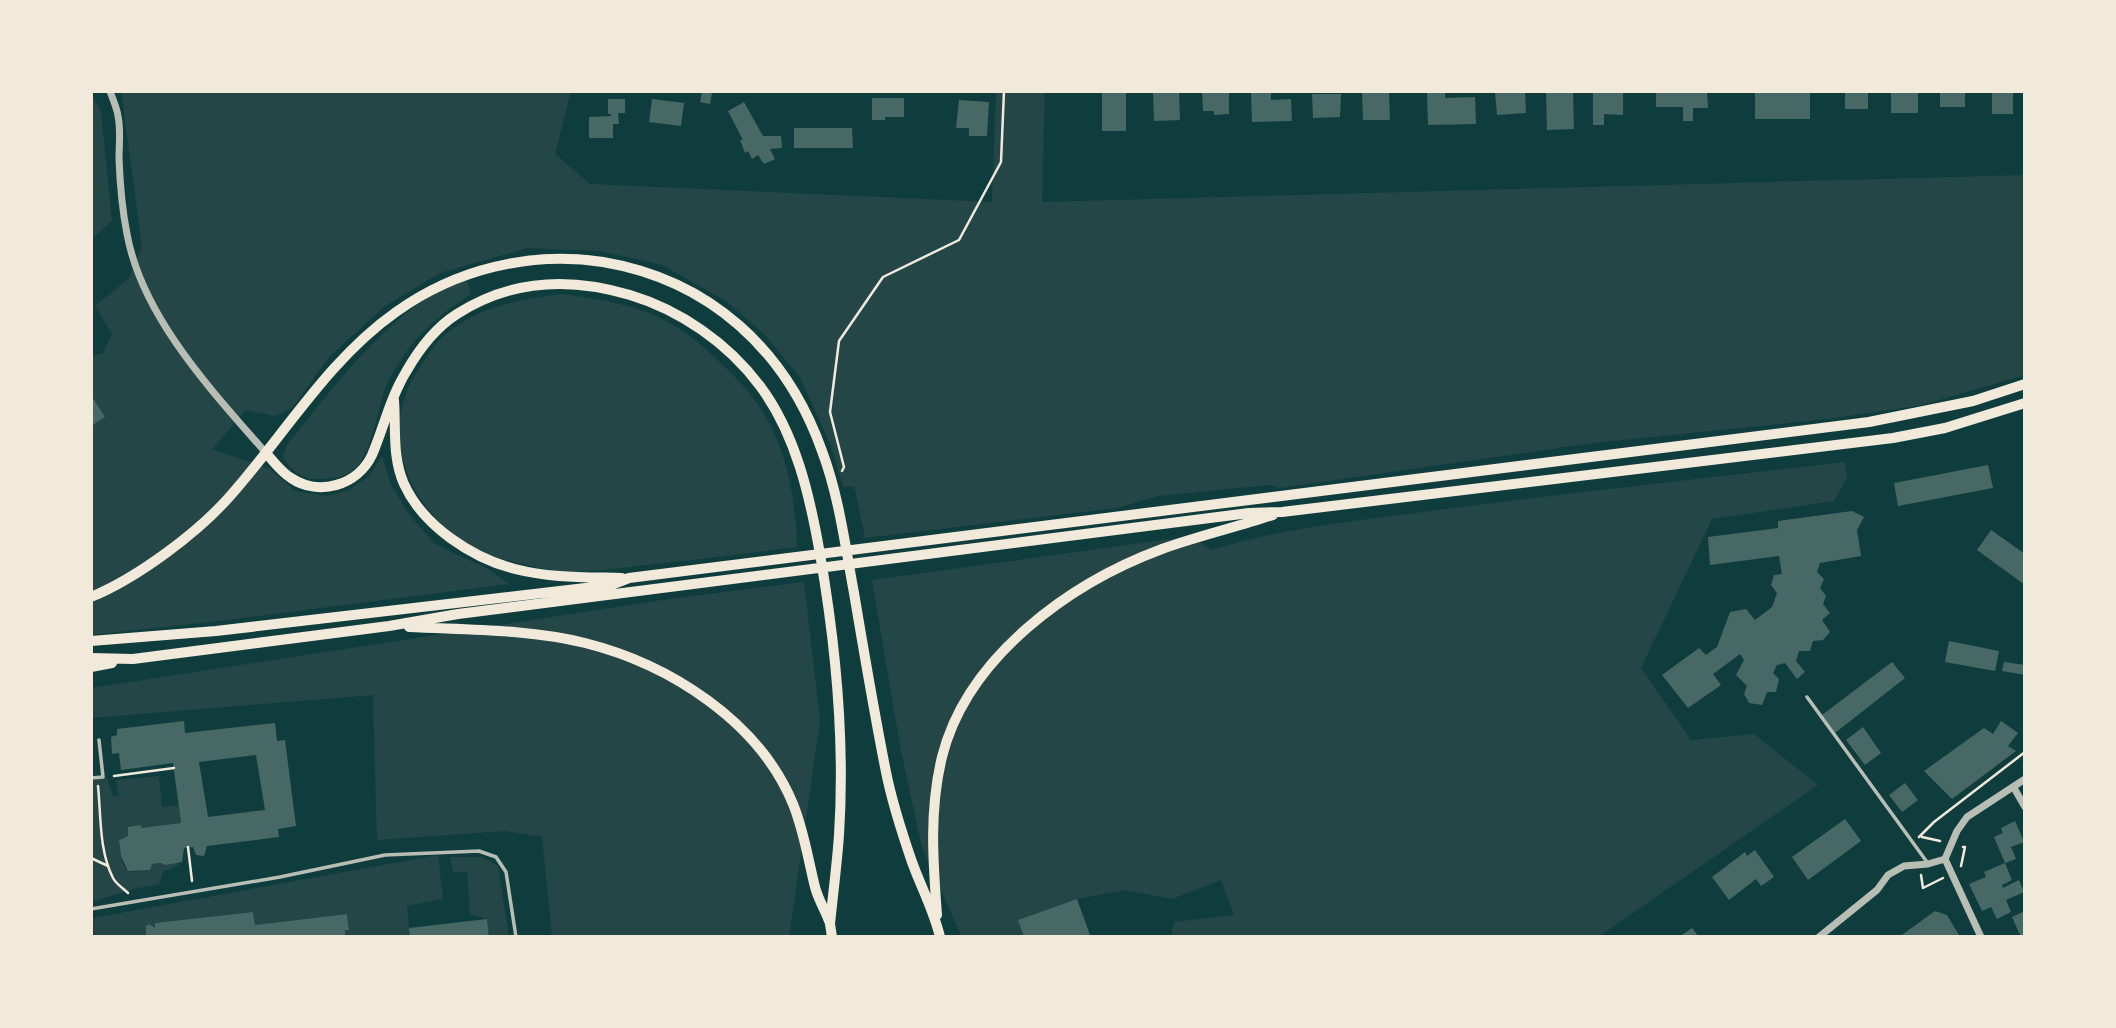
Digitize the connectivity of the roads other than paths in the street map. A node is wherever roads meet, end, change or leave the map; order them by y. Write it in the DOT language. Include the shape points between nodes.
graph roads {
  1 [pos="110,91"];
  2 [pos="2025,384"];
  3 [pos="394,400"];
  4 [pos="2025,403"];
  5 [pos="266,453"];
  6 [pos="1282,512"];
  7 [pos="629,579"];
  8 [pos="91,597"];
  9 [pos="389,626"];
  10 [pos="91,641"];
  11 [pos="91,658"];
  12 [pos="133,659"];
  13 [pos="91,667"];
  14 [pos="1807,697"];
  15 [pos="99,740"];
  16 [pos="91,778"];
  17 [pos="2025,779"];
  18 [pos="2014,788"];
  19 [pos="2025,807"];
  20 [pos="1945,859"];
  21 [pos="1928,864"];
  22 [pos="91,909"];
  23 [pos="830,924"];
  24 [pos="937,925"];
  25 [pos="516,937"];
  26 [pos="832,937"];
  27 [pos="940,937"];
  28 [pos="1819,937"];
  29 [pos="1981,937"];
  1 -- 5 [label="street" via="118,115 122,205 135,264 179,346"];
  2 -- 7 [label="main road" via="1973,401 1869,422"];
  3 -- 5 [label="main road" via="368,462 342,483 326,488 299,482"];
  3 -- 7 [label="main road" via="395,450 404,483 424,514 447,536 516,569"];
  3 -- 23 [label="main road" via="404,374 428,338 455,315 517,287 563,283 653,302 698,327 761,387 797,457 829,607 840,738 839,833"];
  4 -- 6 [label="main road" via="1945,428 1893,438"];
  5 -- 8 [label="main road" via="208,518 115,587"];
  5 -- 24 [label="main road" via="337,365 396,312 481,268 580,259 622,265 709,301 749,331 790,383 822,449 840,514 886,775"];
  6 -- 9 [label="main road"];
  6 -- 24 [label="main road" via="1162,550 1105,575 1060,600 1018,634 991,666 955,721 943,755 932,847"];
  7 -- 10 [label="main road" via="611,585 216,631"];
  9 -- 12 [label="main road"];
  9 -- 23 [label="main road" via="523,633 585,643 676,681 731,718 767,758 793,803"];
  11 -- 12 [label="main road"];
  12 -- 13 [label="main road"];
  14 -- 21 [label="lane"];
  15 -- 16 [label="lane" via="103,777"];
  17 -- 18 [label="street"];
  18 -- 19 [label="street"];
  18 -- 20 [label="street" via="1967,817"];
  20 -- 21 [label="street"];
  20 -- 29 [label="street"];
  21 -- 28 [label="street" via="1904,866 1888,875 1877,890"];
  22 -- 25 [label="lane" via="385,855 479,851 496,857 506,872"];
  23 -- 26 [label="main road"];
  24 -- 27 [label="main road"];
}
